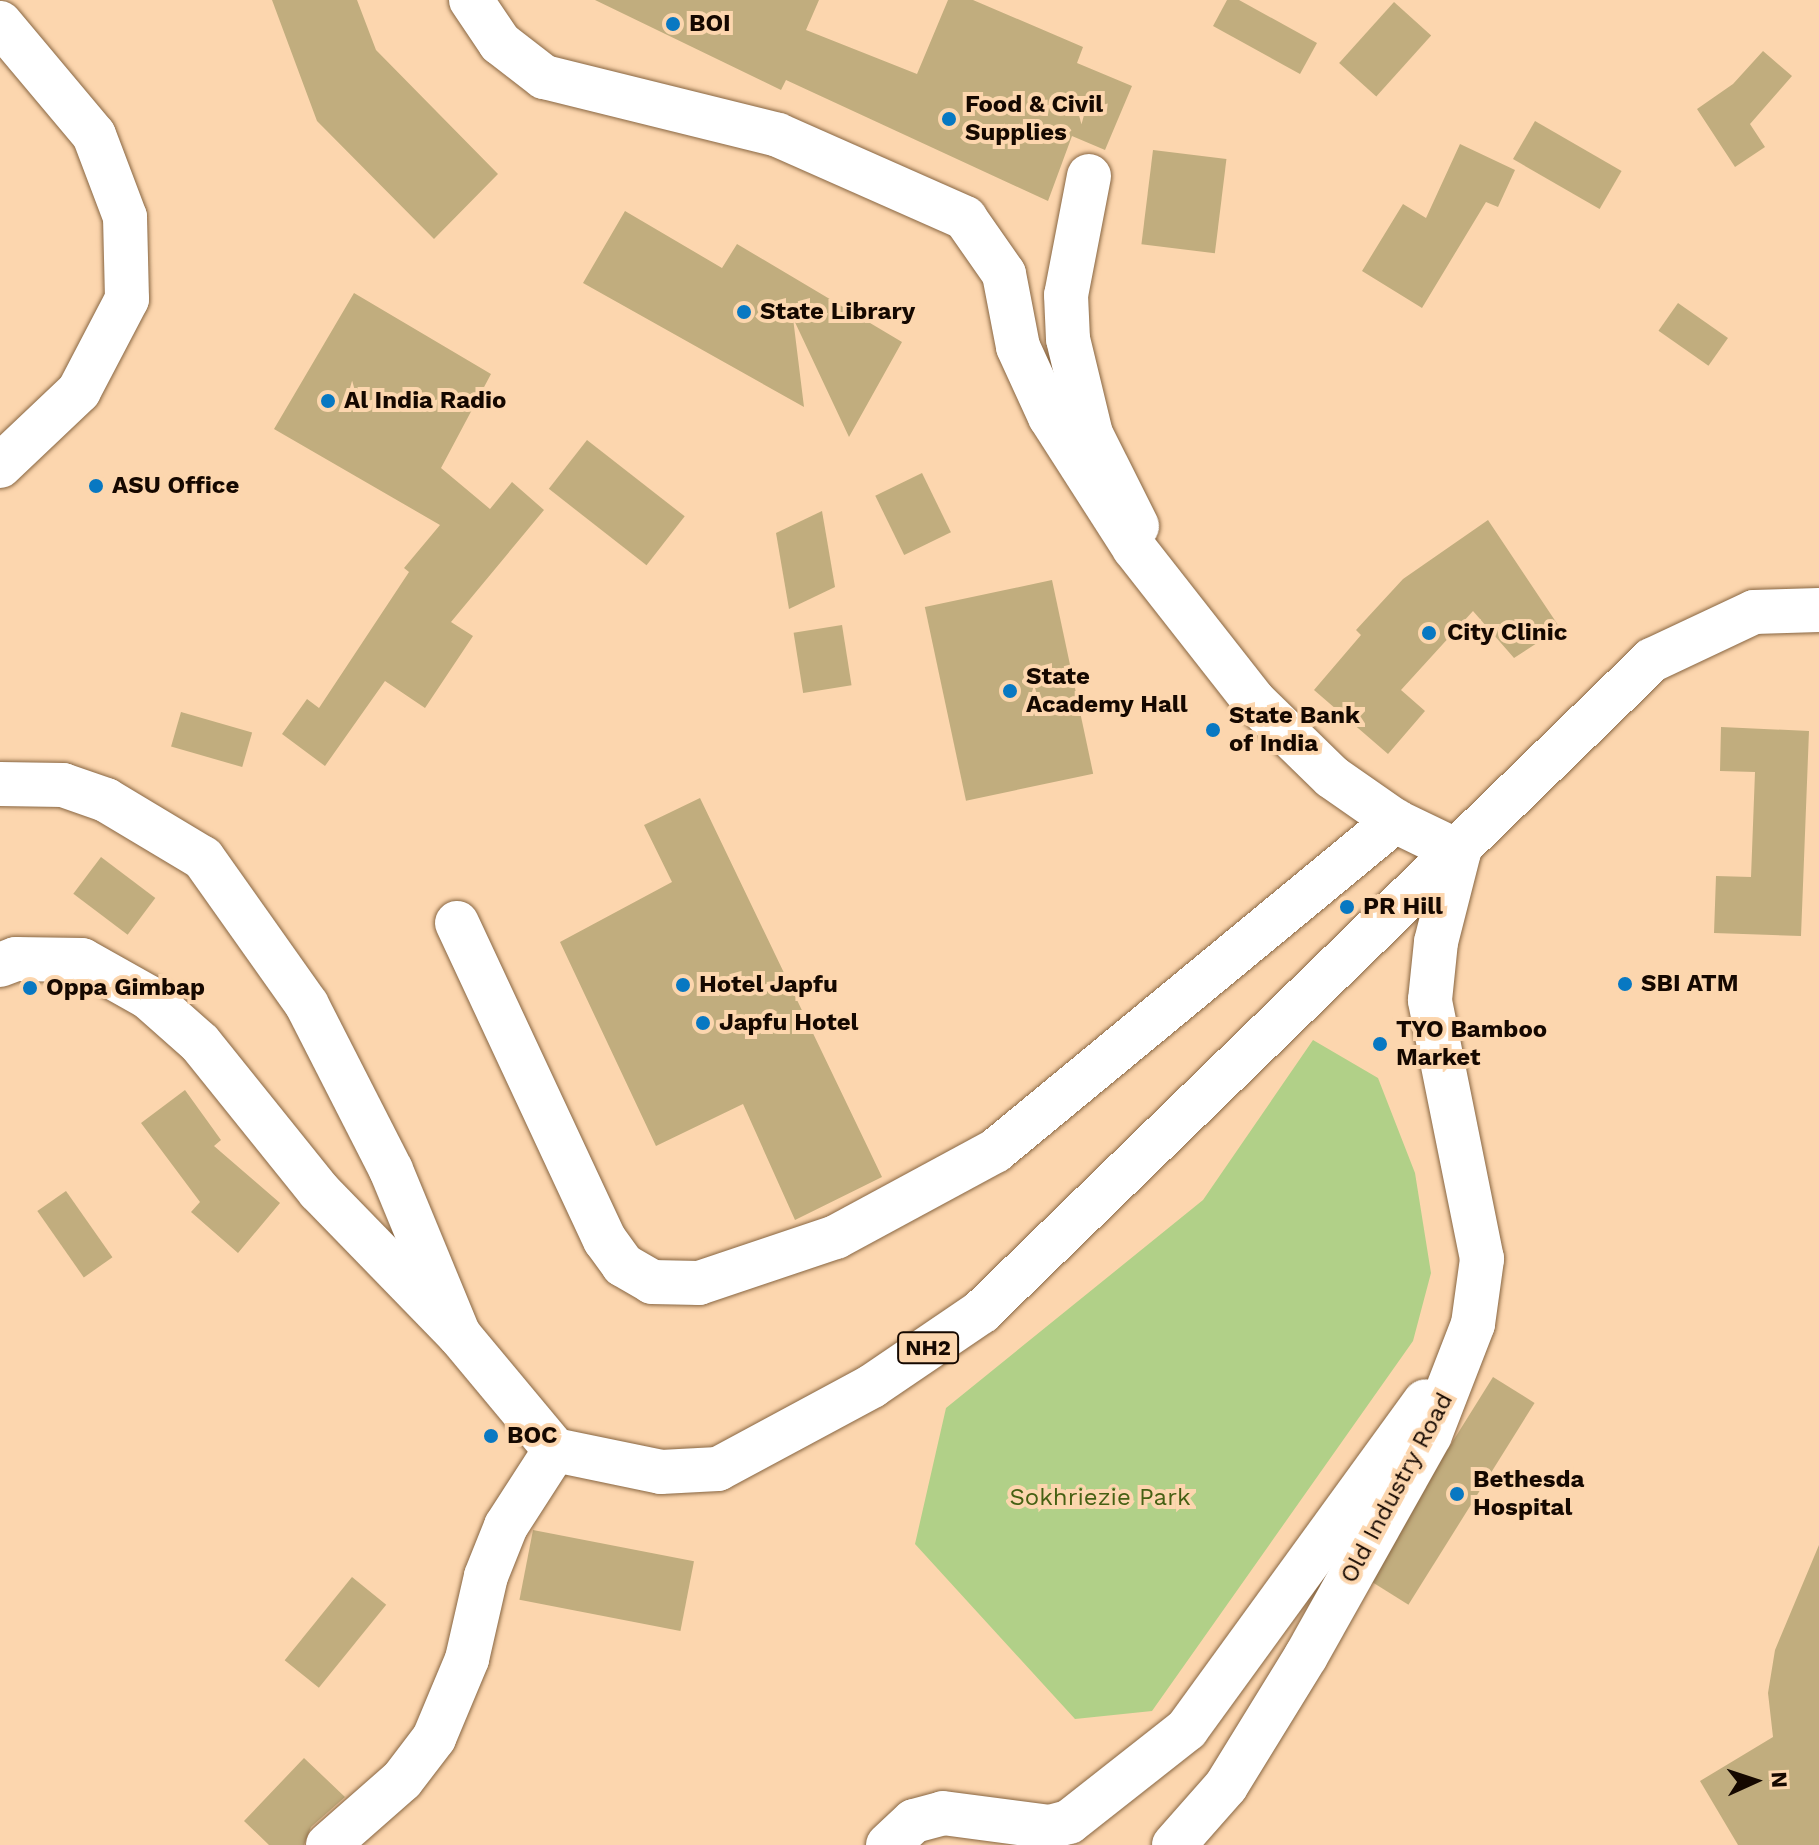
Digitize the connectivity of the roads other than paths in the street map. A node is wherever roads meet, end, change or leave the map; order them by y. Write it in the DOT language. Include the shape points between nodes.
graph roads {
  1 [pos="471,0"];
  2 [pos="0,23"];
  3 [pos="1089,176"];
  4 [pos="0,466"];
  5 [pos="1163,584"];
  6 [pos="1819,610"];
  7 [pos="0,784"];
  8 [pos="1395,821"];
  9 [pos="1459,852"];
  10 [pos="457,923"];
  11 [pos="0,965"];
  12 [pos="460,1336"];
  13 [pos="1460,1365"];
  14 [pos="555,1450"];
  15 [pos="328,1845"];
  16 [pos="888,1845"];
  17 [pos="1174,1845"];
  1 -- 5 [label="main road" via="500,43 544,77 778,135 965,218 1004,274 1018,347 1050,417"];
  2 -- 4 [label="main road" via="94,135 125,217 127,299 79,391"];
  3 -- 5 [label="main road" via="1066,295 1068,339 1091,434"];
  5 -- 8 [label="main road" via="1253,700 1332,777"];
  6 -- 9 [label="main road, NH2" via="1754,612 1652,660"];
  7 -- 12 [label="main road" via="63,785 106,800 203,858 307,1005 391,1170"];
  8 -- 9 [label="main road"];
  8 -- 10 [label="main road" via="995,1151 836,1237 699,1283 652,1282 623,1265 605,1240"];
  9 -- 13 [label="main road, Old Industry Road" via="1436,942 1430,1000 1482,1259 1473,1324"];
  9 -- 14 [label="main road, NH2" via="981,1312 872,1386 718,1469 661,1472"];
  11 -- 12 [label="main road" via="16,959 82,960 148,997 200,1043 319,1191"];
  12 -- 14 [label="main road"];
  13 -- 16 [label="main road" via="1411,1414 1187,1729 1069,1822 1050,1827 943,1813 914,1821"];
  13 -- 17 [label="main road, Old Industry Road" via="1430,1435 1306,1656 1226,1786"];
  14 -- 15 [label="main road" via="506,1526 486,1576 467,1659 434,1738 402,1780"];
}
